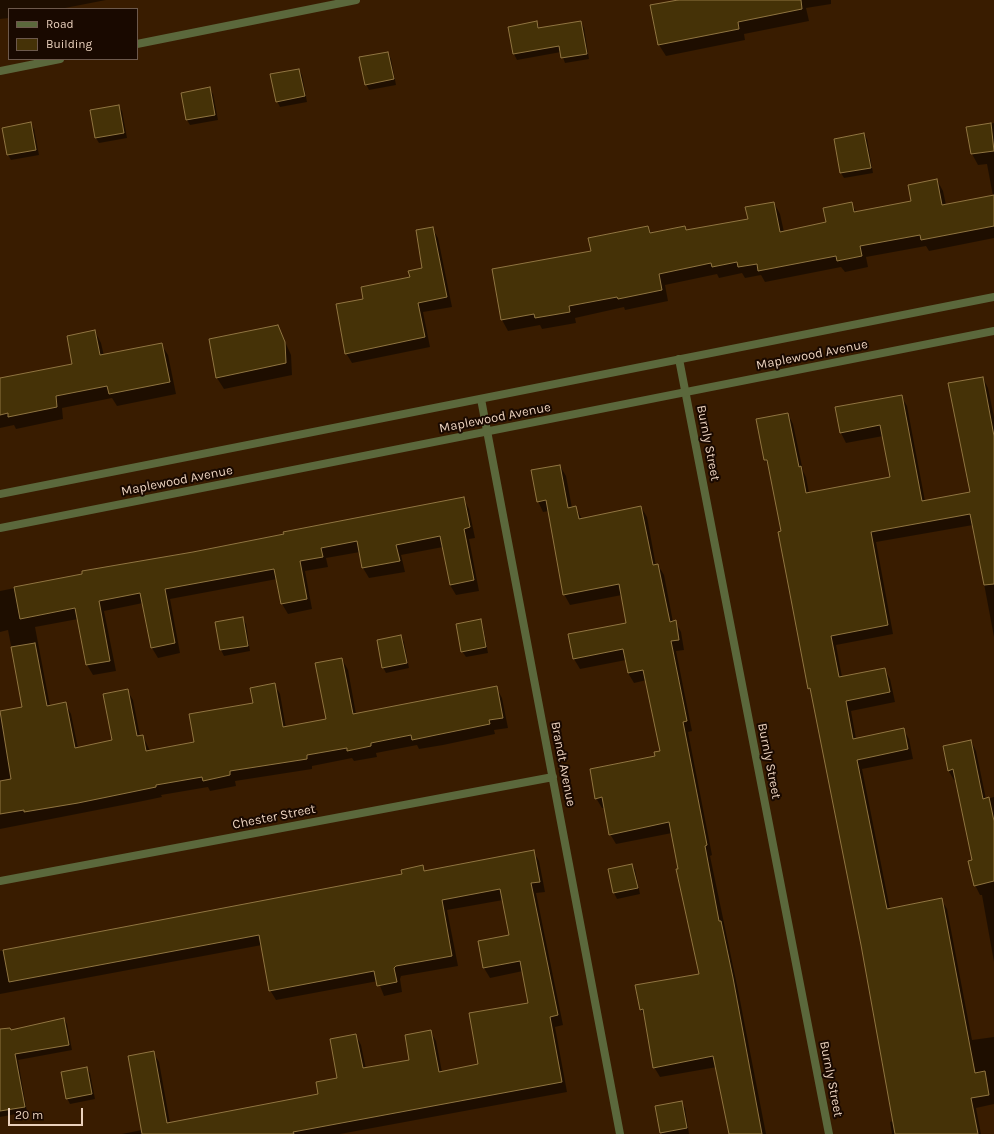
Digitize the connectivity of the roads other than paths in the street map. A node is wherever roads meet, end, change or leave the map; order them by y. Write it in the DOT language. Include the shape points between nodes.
graph roads {
  1 [pos="356,0"];
  2 [pos="138,44"];
  3 [pos="55,60"];
  4 [pos="0,71"];
  5 [pos="994,297"];
  6 [pos="994,331"];
  7 [pos="679,359"];
  8 [pos="685,392"];
  9 [pos="481,399"];
  10 [pos="488,432"];
  11 [pos="0,494"];
  12 [pos="0,528"];
  13 [pos="553,777"];
  14 [pos="0,881"];
  15 [pos="620,1134"];
  16 [pos="829,1134"];
  1 -- 2 [label="street"];
  3 -- 4 [label="street"];
  5 -- 7 [label="street, Maplewood Avenue"];
  6 -- 8 [label="street, Maplewood Avenue"];
  7 -- 8 [label="street, Burnly Street"];
  7 -- 9 [label="street, Maplewood Avenue"];
  8 -- 10 [label="street, Maplewood Avenue"];
  8 -- 16 [label="street, Burnly Street"];
  9 -- 10 [label="street, Brandt Avenue"];
  9 -- 11 [label="street, Maplewood Avenue"];
  10 -- 12 [label="street, Maplewood Avenue"];
  10 -- 13 [label="street, Brandt Avenue"];
  13 -- 14 [label="street, Chester Street"];
  13 -- 15 [label="street, Brandt Avenue"];
}
